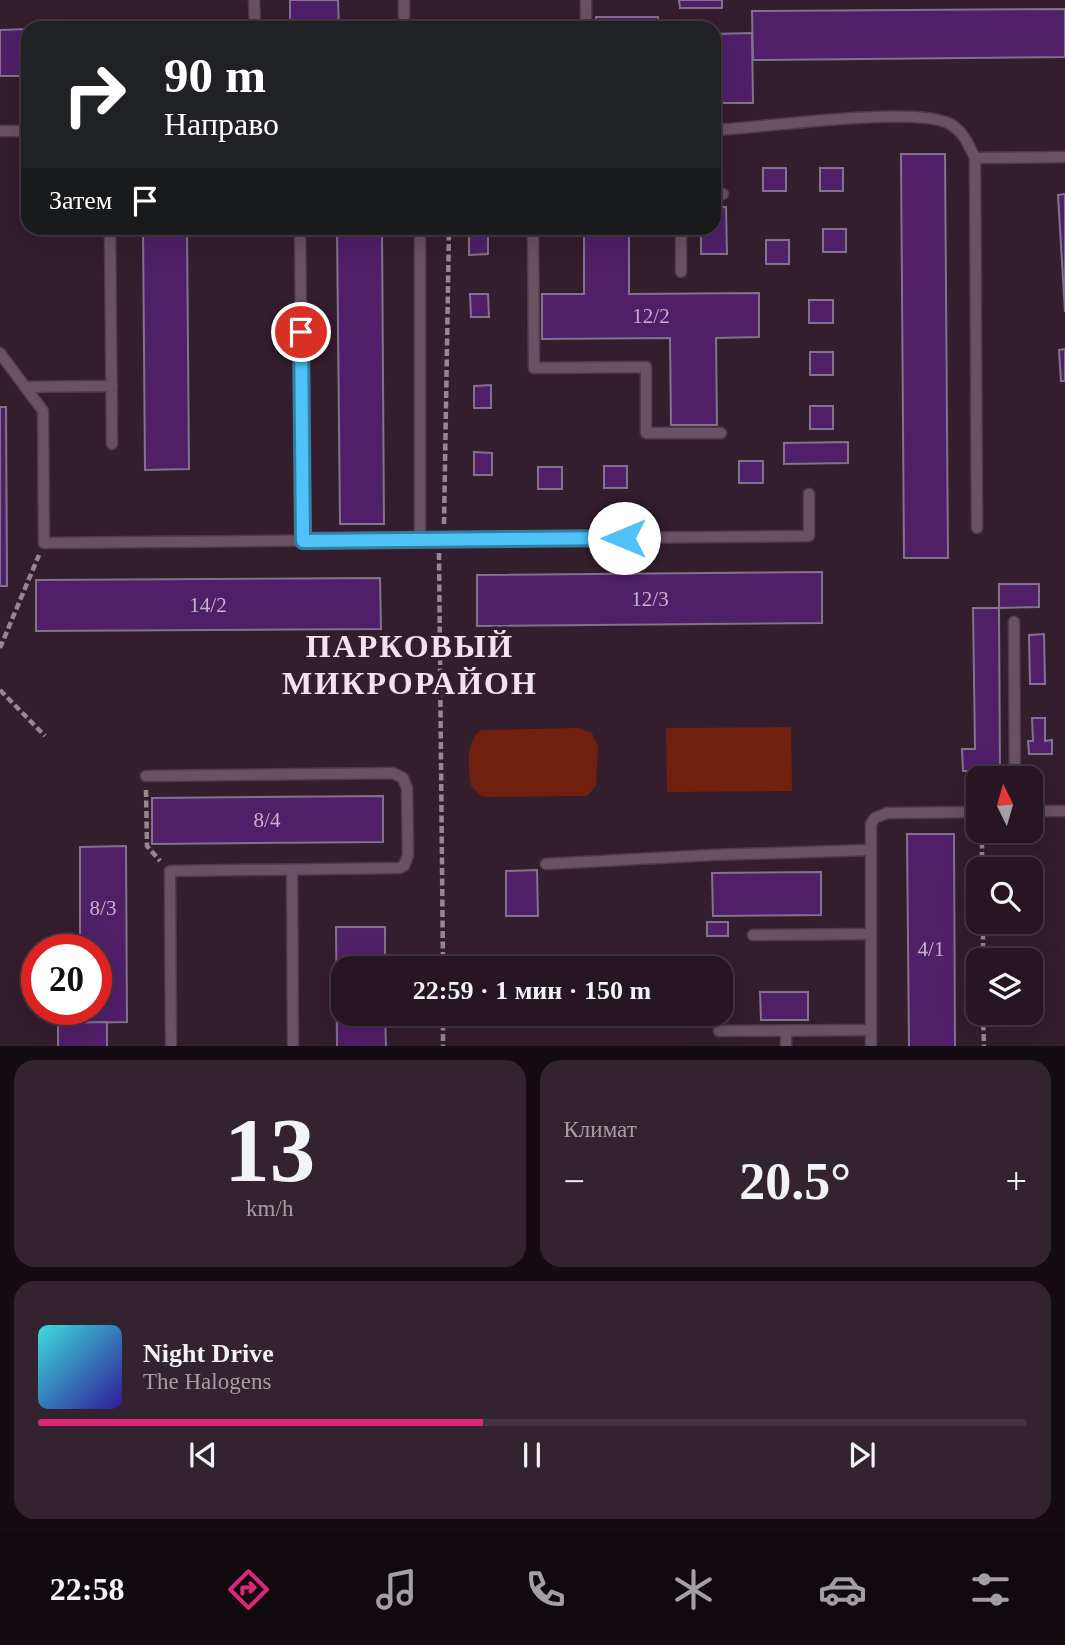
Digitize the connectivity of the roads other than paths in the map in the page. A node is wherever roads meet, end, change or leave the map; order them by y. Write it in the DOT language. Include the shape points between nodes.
graph roads {
  1 [pos="254,0"];
  2 [pos="404,0"];
  3 [pos="586,0"];
  4 [pos="255,21"];
  5 [pos="404,21"];
  6 [pos="586,21"];
  7 [pos="721,129"];
  8 [pos="0,131"];
  9 [pos="21,131"];
  10 [pos="1065,157"];
  11 [pos="975,158"];
  12 [pos="110,235"];
  13 [pos="300,235"];
  14 [pos="420,235"];
  15 [pos="533,235"];
  16 [pos="681,235"];
  17 [pos="681,272"];
  18 [pos="0,353"];
  19 [pos="111,386"];
  20 [pos="25,387"];
  21 [pos="721,432"];
  22 [pos="112,444"];
  23 [pos="809,494"];
  24 [pos="977,528"];
  25 [pos="420,540"];
  26 [pos="303,541"];
  27 [pos="1014,622"];
  28 [pos="1015,766"];
  29 [pos="146,776"];
  30 [pos="1043,811"];
  31 [pos="1065,811"];
  32 [pos="966,812"];
  33 [pos="870,850"];
  34 [pos="546,864"];
  35 [pos="292,871"];
  36 [pos="870,934"];
  37 [pos="753,935"];
  38 [pos="871,1030"];
  39 [pos="719,1031"];
  40 [pos="786,1031"];
  41 [pos="171,1046"];
  42 [pos="293,1046"];
  43 [pos="786,1046"];
  44 [pos="871,1046"];
  1 -- 4 [label="lane"];
  2 -- 5 [label="lane"];
  3 -- 6 [label="lane"];
  7 -- 11 [label="lane" via="927,117 965,135"];
  8 -- 9 [label="lane"];
  10 -- 11 [label="lane"];
  11 -- 24 [label="lane"];
  12 -- 19 [label="lane"];
  13 -- 26 [label="lane"];
  14 -- 25 [label="lane"];
  15 -- 21 [label="lane" via="534,368 646,367 646,433"];
  16 -- 17 [label="lane"];
  18 -- 20 [label="lane"];
  19 -- 20 [label="lane"];
  19 -- 22 [label="lane"];
  20 -- 26 [label="lane" via="43,411 44,543"];
  23 -- 25 [label="lane" via="809,536"];
  25 -- 26 [label="lane"];
  27 -- 28 [label="lane"];
  29 -- 35 [label="lane" via="393,774 403,778 408,828 404,866 394,870"];
  30 -- 31 [label="lane"];
  32 -- 33 [label="lane" via="881,814 871,824"];
  33 -- 34 [label="lane"];
  33 -- 36 [label="lane"];
  35 -- 41 [label="lane" via="170,872"];
  35 -- 42 [label="lane"];
  36 -- 37 [label="lane"];
  36 -- 38 [label="lane"];
  38 -- 40 [label="lane"];
  38 -- 44 [label="lane"];
  39 -- 40 [label="lane"];
  40 -- 43 [label="lane"];
}
